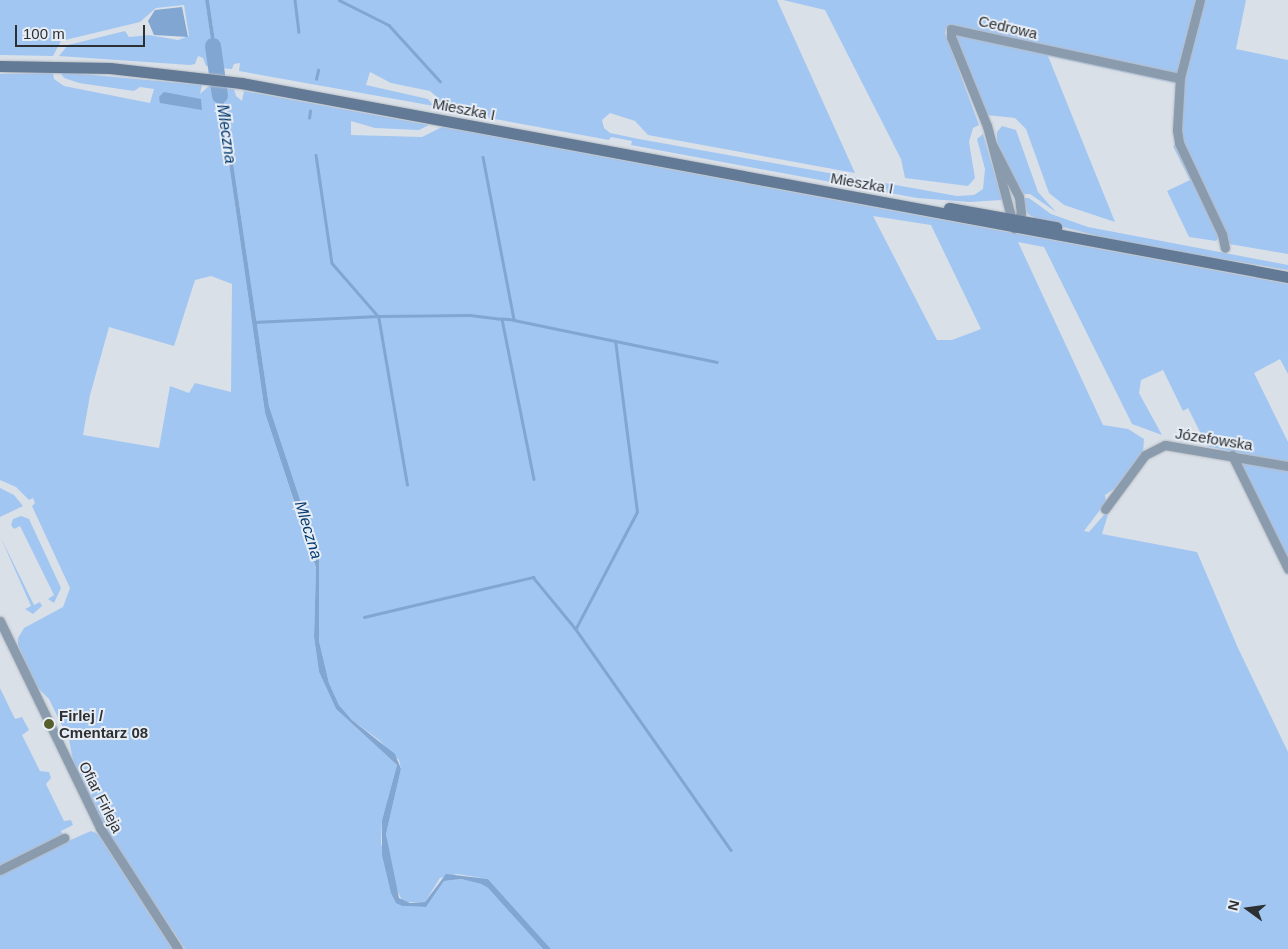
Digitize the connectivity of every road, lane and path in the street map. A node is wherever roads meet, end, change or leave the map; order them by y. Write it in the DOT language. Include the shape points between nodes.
graph roads {
  1 [pos="1200,0"];
  2 [pos="0,67"];
  3 [pos="1180,78"];
  4 [pos="993,146"];
  5 [pos="905,206"];
  6 [pos="1006,206"];
  7 [pos="994,215"];
  8 [pos="1014,222"];
  9 [pos="1226,248"];
  10 [pos="1288,277"];
  11 [pos="1232,455"];
  12 [pos="1288,466"];
  13 [pos="1105,509"];
  14 [pos="1288,568"];
  15 [pos="0,621"];
  16 [pos="64,838"];
  17 [pos="0,870"];
  18 [pos="178,949"];
  1 -- 3 [label="street"];
  2 -- 5 [label="street, Mieszka I" via="110,68 241,83"];
  3 -- 4 [label="street, Cedrowa" via="951,30"];
  3 -- 9 [label="street" via="1179,143"];
  4 -- 6 [label="street, Cedrowa"];
  4 -- 8 [label="street, Cedrowa" via="1019,198"];
  5 -- 7 [label="street, Mieszka I"];
  5 -- 8 [label="street, Mieszka I"];
  6 -- 7 [label="street"];
  6 -- 8 [label="street, Cedrowa"];
  7 -- 8 [label="street, Mieszka I"];
  8 -- 10 [label="street, Mieszka I" via="1075,231 1115,245"];
  11 -- 12 [label="street, Józefowska"];
  11 -- 13 [label="street, Józefowska" via="1171,445 1158,447 1145,456"];
  11 -- 14 [label="street"];
  15 -- 18 [label="street, Ofiar Firleja" via="97,822"];
  16 -- 17 [label="street"];
}
